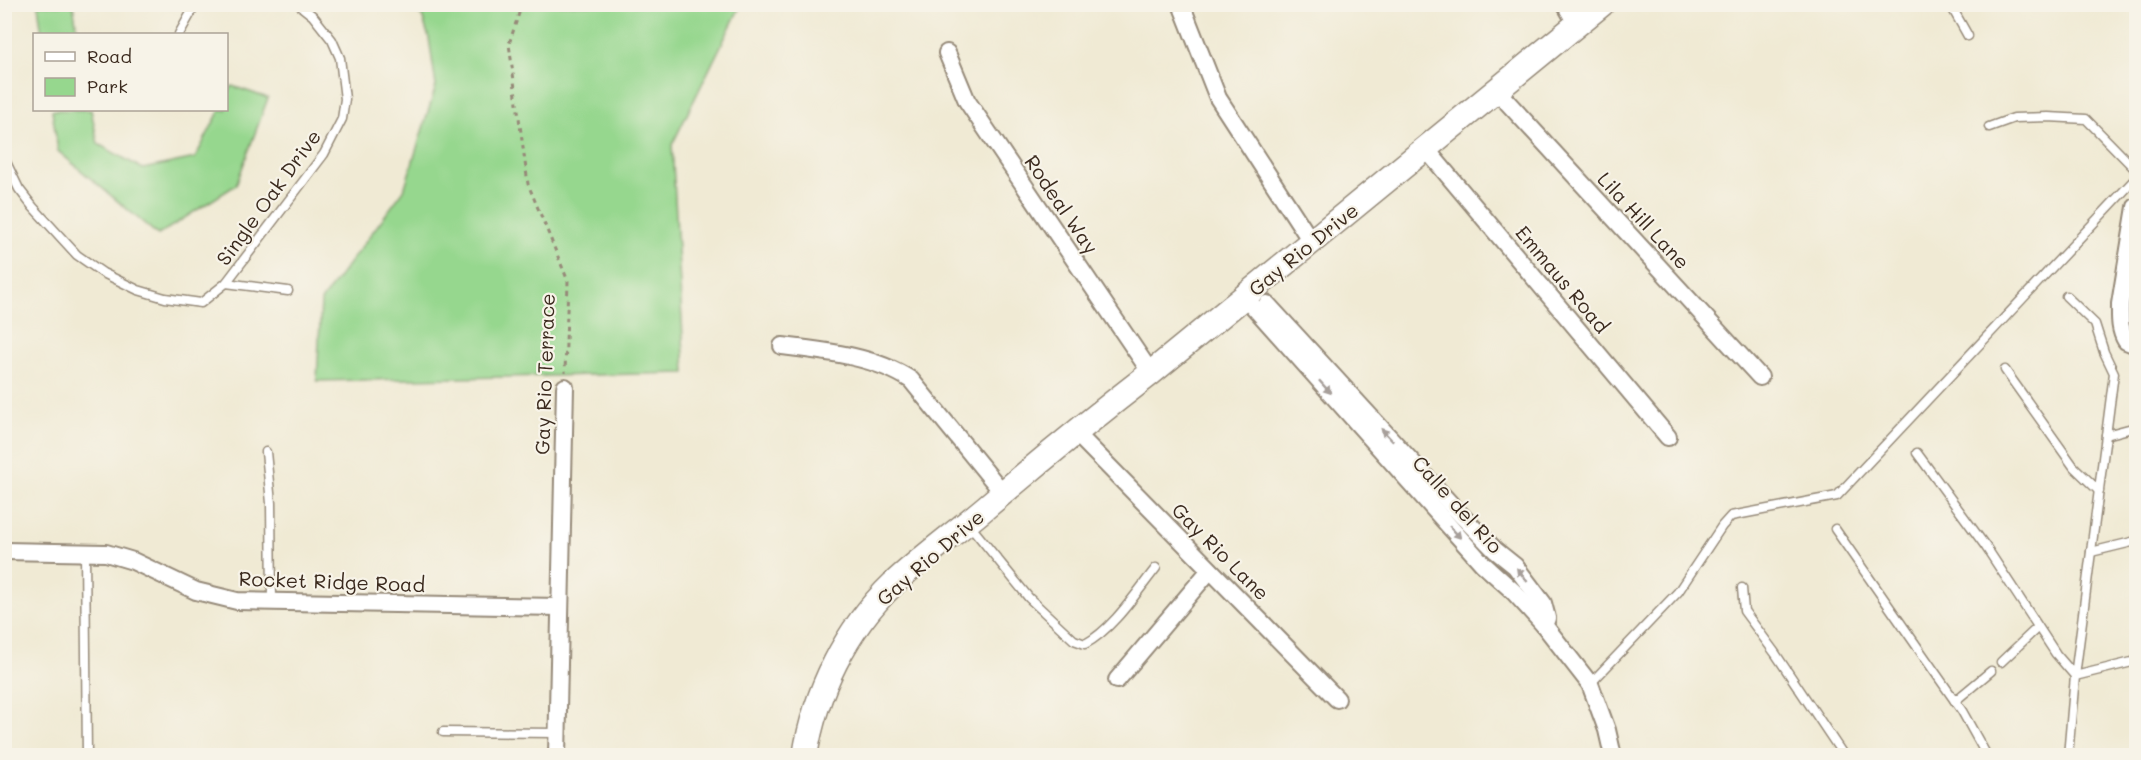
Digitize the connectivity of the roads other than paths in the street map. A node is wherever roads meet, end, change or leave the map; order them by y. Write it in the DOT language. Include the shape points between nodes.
graph roads {
  1 [pos="196,4"];
  2 [pos="298,4"];
  3 [pos="1180,4"];
  4 [pos="1602,4"];
  5 [pos="1950,4"];
  6 [pos="1571,15"];
  7 [pos="180,33"];
  8 [pos="1968,36"];
  9 [pos="947,53"];
  10 [pos="1497,91"];
  11 [pos="1989,127"];
  12 [pos="1426,149"];
  13 [pos="4,158"];
  14 [pos="2136,170"];
  15 [pos="2136,178"];
  16 [pos="2136,207"];
  17 [pos="1311,242"];
  18 [pos="226,283"];
  19 [pos="288,291"];
  20 [pos="1248,293"];
  21 [pos="2066,296"];
  22 [pos="2131,343"];
  23 [pos="782,346"];
  24 [pos="2005,369"];
  25 [pos="1151,373"];
  26 [pos="1760,377"];
  27 [pos="565,387"];
  28 [pos="2136,428"];
  29 [pos="1075,432"];
  30 [pos="2106,435"];
  31 [pos="1668,437"];
  32 [pos="266,452"];
  33 [pos="1917,453"];
  34 [pos="2099,491"];
  35 [pos="1003,493"];
  36 [pos="968,523"];
  37 [pos="1835,530"];
  38 [pos="2136,541"];
  39 [pos="4,551"];
  40 [pos="85,552"];
  41 [pos="2091,552"];
  42 [pos="1156,568"];
  43 [pos="1210,570"];
  44 [pos="1742,588"];
  45 [pos="272,602"];
  46 [pos="560,607"];
  47 [pos="2038,627"];
  48 [pos="2136,661"];
  49 [pos="2001,662"];
  50 [pos="1991,671"];
  51 [pos="2075,676"];
  52 [pos="1117,680"];
  53 [pos="1590,684"];
  54 [pos="1337,699"];
  55 [pos="1955,701"];
  56 [pos="443,732"];
  57 [pos="558,733"];
  58 [pos="87,756"];
  59 [pos="557,756"];
  60 [pos="805,756"];
  61 [pos="1612,756"];
  62 [pos="1844,756"];
  63 [pos="1987,756"];
  64 [pos="2068,756"];
  1 -- 7 [label="lane"];
  2 -- 18 [label="lane, Single Oak Drive" via="332,40 340,58 345,99 342,119 324,154"];
  3 -- 17 [label="street" via="1218,98"];
  4 -- 6 [label="street, Gay Rio Drive"];
  5 -- 8 [label="lane"];
  6 -- 10 [label="street, Gay Rio Drive"];
  9 -- 25 [label="street, Rodeal Way" via="967,101"];
  10 -- 12 [label="street, Gay Rio Drive"];
  10 -- 26 [label="street, Lila Hill Lane"];
  11 -- 14 [label="lane" via="2014,118 2086,120"];
  12 -- 17 [label="street, Gay Rio Drive"];
  12 -- 31 [label="street, Emmaus Road"];
  13 -- 18 [label="lane, Single Oak Drive" via="33,207 77,255 103,273 138,290 201,303"];
  15 -- 53 [label="lane" via="1837,496 1731,516 1678,592"];
  16 -- 22 [label="street" via="2120,304 2121,332"];
  17 -- 20 [label="street, Gay Rio Drive"];
  18 -- 19 [label="lane, Single Oak Drive"];
  20 -- 25 [label="street, Gay Rio Drive"];
  20 -- 53 [label="street, Calle del Rio" via="1482,563 1544,625"];
  21 -- 30 [label="lane" via="2095,324 2114,373"];
  23 -- 35 [label="street" via="836,353 898,372 911,380"];
  24 -- 34 [label="lane" via="2074,467"];
  25 -- 29 [label="street, Gay Rio Drive"];
  27 -- 46 [label="street, Gay Rio Terrace"];
  28 -- 30 [label="lane"];
  29 -- 35 [label="street, Gay Rio Drive"];
  29 -- 43 [label="street, Gay Rio Lane"];
  30 -- 34 [label="lane"];
  32 -- 45 [label="lane"];
  33 -- 47 [label="lane"];
  34 -- 41 [label="lane"];
  35 -- 36 [label="street, Gay Rio Drive"];
  36 -- 42 [label="lane" via="1029,598 1074,640 1085,644 1126,607"];
  36 -- 60 [label="street, Gay Rio Drive" via="894,584 856,628 827,680"];
  37 -- 55 [label="lane"];
  38 -- 41 [label="lane"];
  39 -- 40 [label="street, Rocket Ridge Road"];
  40 -- 45 [label="street, Rocket Ridge Road" via="133,561 196,591 237,601"];
  40 -- 58 [label="lane"];
  41 -- 51 [label="lane"];
  43 -- 52 [label="street"];
  43 -- 54 [label="street, Gay Rio Lane"];
  44 -- 62 [label="lane" via="1744,611"];
  45 -- 46 [label="street, Rocket Ridge Road"];
  46 -- 57 [label="street, Gay Rio Terrace"];
  47 -- 49 [label="lane"];
  47 -- 51 [label="lane"];
  48 -- 51 [label="lane"];
  50 -- 55 [label="lane"];
  51 -- 64 [label="lane"];
  53 -- 61 [label="street, Calle del Rio"];
  55 -- 63 [label="lane"];
  56 -- 57 [label="lane"];
  57 -- 59 [label="street, Gay Rio Terrace"];
}
